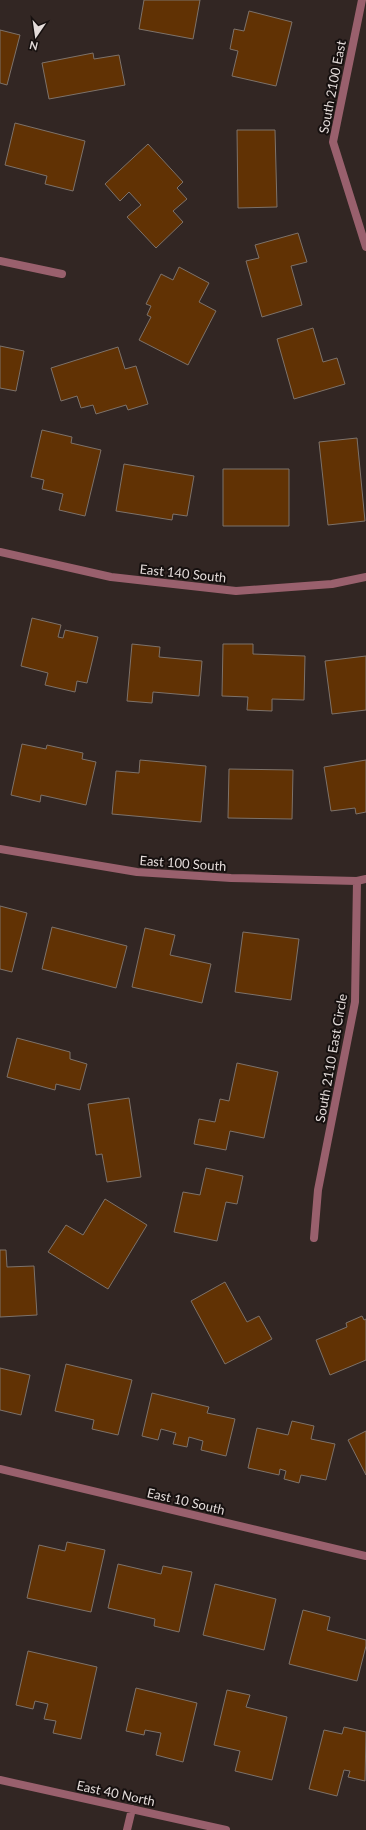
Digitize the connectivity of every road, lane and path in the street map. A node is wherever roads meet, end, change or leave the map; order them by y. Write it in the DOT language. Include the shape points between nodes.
graph roads {
  1 [pos="362,0"];
  2 [pos="366,247"];
  3 [pos="0,260"];
  4 [pos="62,274"];
  5 [pos="0,552"];
  6 [pos="366,577"];
  7 [pos="0,849"];
  8 [pos="366,879"];
  9 [pos="357,881"];
  10 [pos="314,1238"];
  11 [pos="0,1469"];
  12 [pos="366,1556"];
  13 [pos="0,1780"];
  14 [pos="132,1809"];
  15 [pos="127,1830"];
  16 [pos="226,1830"];
  1 -- 2 [label="street, South 2100 East" via="333,142"];
  3 -- 4 [label="street"];
  5 -- 6 [label="street, East 140 South" via="111,577 236,591 332,584"];
  7 -- 9 [label="street, East 100 South" via="136,872 231,878"];
  8 -- 9 [label="street, East 100 South"];
  9 -- 10 [label="street, South 2110 East Circle" via="355,1002 318,1190"];
  11 -- 12 [label="street, East 10 South"];
  13 -- 14 [label="street, East 40 North"];
  14 -- 15 [label="street"];
  14 -- 16 [label="street, East 40 North"];
}
